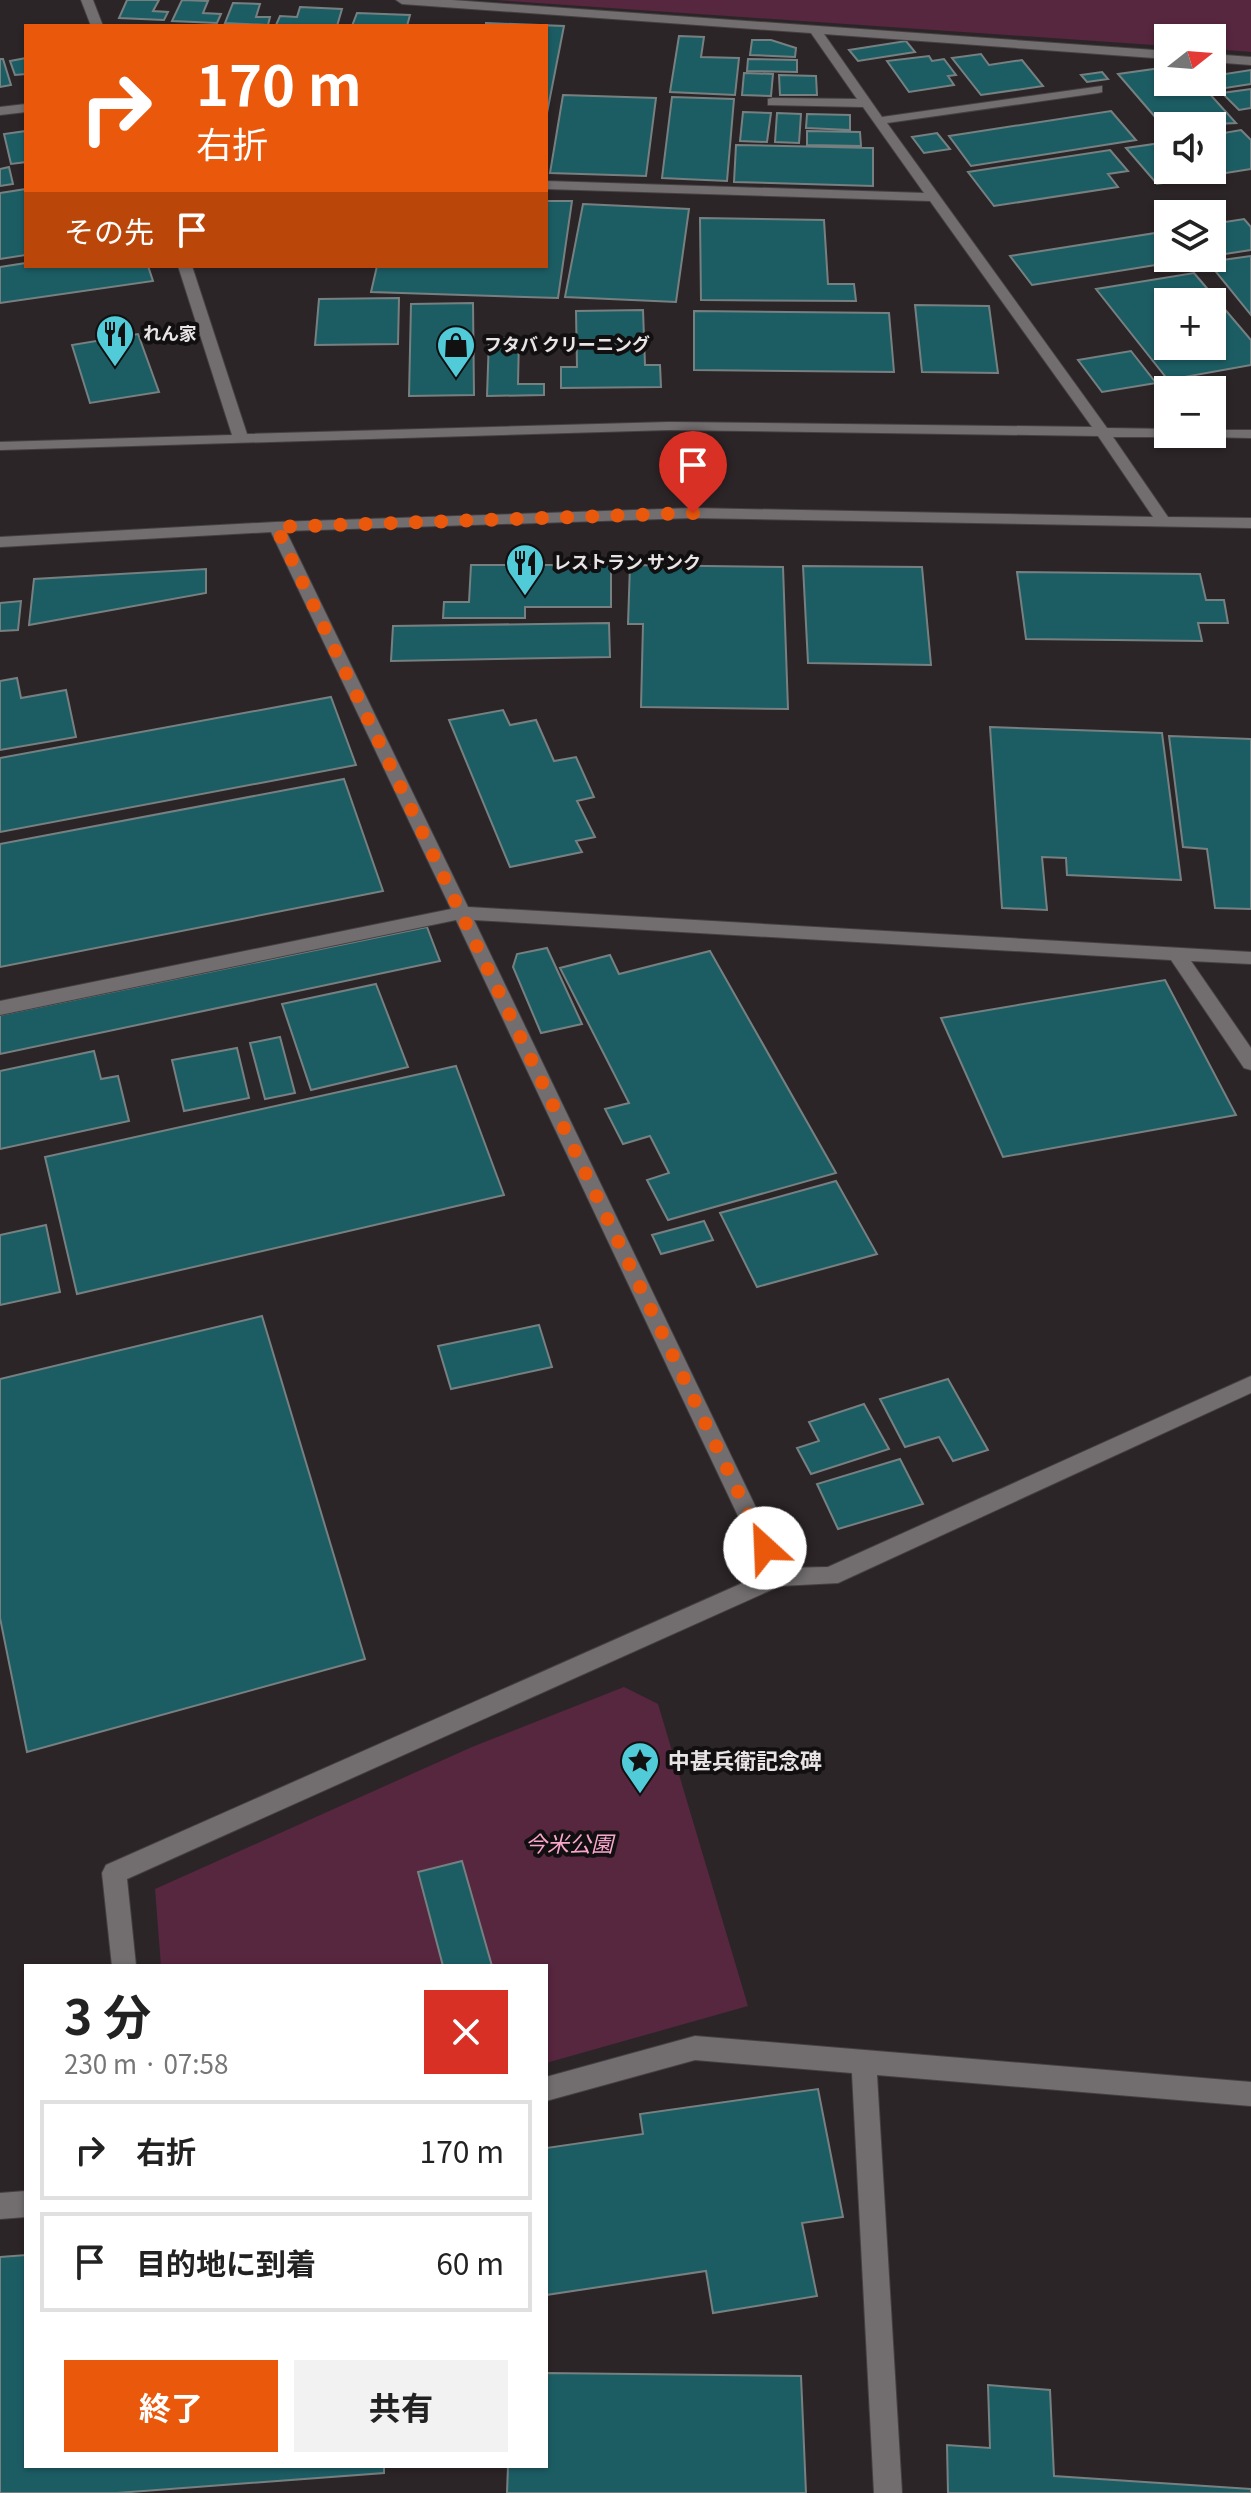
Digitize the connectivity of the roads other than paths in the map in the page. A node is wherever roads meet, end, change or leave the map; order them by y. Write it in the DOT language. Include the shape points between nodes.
graph roads {
  1 [pos="87,0"];
  2 [pos="402,0"];
  3 [pos="96,24"];
  4 [pos="814,28"];
  5 [pos="1154,54"];
  6 [pos="1226,59"];
  7 [pos="1251,61"];
  8 [pos="1098,89"];
  9 [pos="772,102"];
  10 [pos="865,103"];
  11 [pos="24,108"];
  12 [pos="0,111"];
  13 [pos="878,121"];
  14 [pos="548,185"];
  15 [pos="931,197"];
  16 [pos="186,268"];
  17 [pos="1103,431"];
  18 [pos="1154,433"];
  19 [pos="1226,434"];
  20 [pos="1251,434"];
  21 [pos="241,439"];
  22 [pos="0,446"];
  23 [pos="1162,519"];
  24 [pos="1251,523"];
  25 [pos="276,527"];
  26 [pos="0,542"];
  27 [pos="462,913"];
  28 [pos="1177,954"];
  29 [pos="1251,958"];
  30 [pos="0,1008"];
  31 [pos="1251,1063"];
  32 [pos="1251,1384"];
  33 [pos="778,1577"];
  34 [pos="124,1964"];
  35 [pos="864,2062"];
  36 [pos="548,2088"];
  37 [pos="1251,2094"];
  38 [pos="24,2204"];
  39 [pos="0,2206"];
  40 [pos="888,2493"];
  1 -- 3 [label="street"];
  2 -- 4 [label="street"];
  4 -- 5 [label="street"];
  4 -- 10 [label="street"];
  6 -- 7 [label="street"];
  8 -- 13 [label="street"];
  9 -- 10 [label="street"];
  10 -- 13 [label="street"];
  11 -- 12 [label="street"];
  13 -- 15 [label="street"];
  14 -- 15 [label="street"];
  15 -- 17 [label="street"];
  16 -- 21 [label="street"];
  17 -- 18 [label="street"];
  17 -- 21 [label="street" via="669,426"];
  17 -- 23 [label="street"];
  19 -- 20 [label="street"];
  21 -- 22 [label="street"];
  23 -- 24 [label="street"];
  23 -- 25 [label="street" via="693,513"];
  25 -- 26 [label="street"];
  25 -- 27 [label="street"];
  27 -- 28 [label="street"];
  27 -- 30 [label="street"];
  27 -- 33 [label="street"];
  28 -- 29 [label="street"];
  28 -- 31 [label="street"];
  32 -- 33 [label="street" via="830,1576"];
  33 -- 34 [label="street" via="114,1873"];
  35 -- 36 [label="street" via="695,2048"];
  35 -- 37 [label="street"];
  35 -- 40 [label="street"];
  38 -- 39 [label="street"];
}
